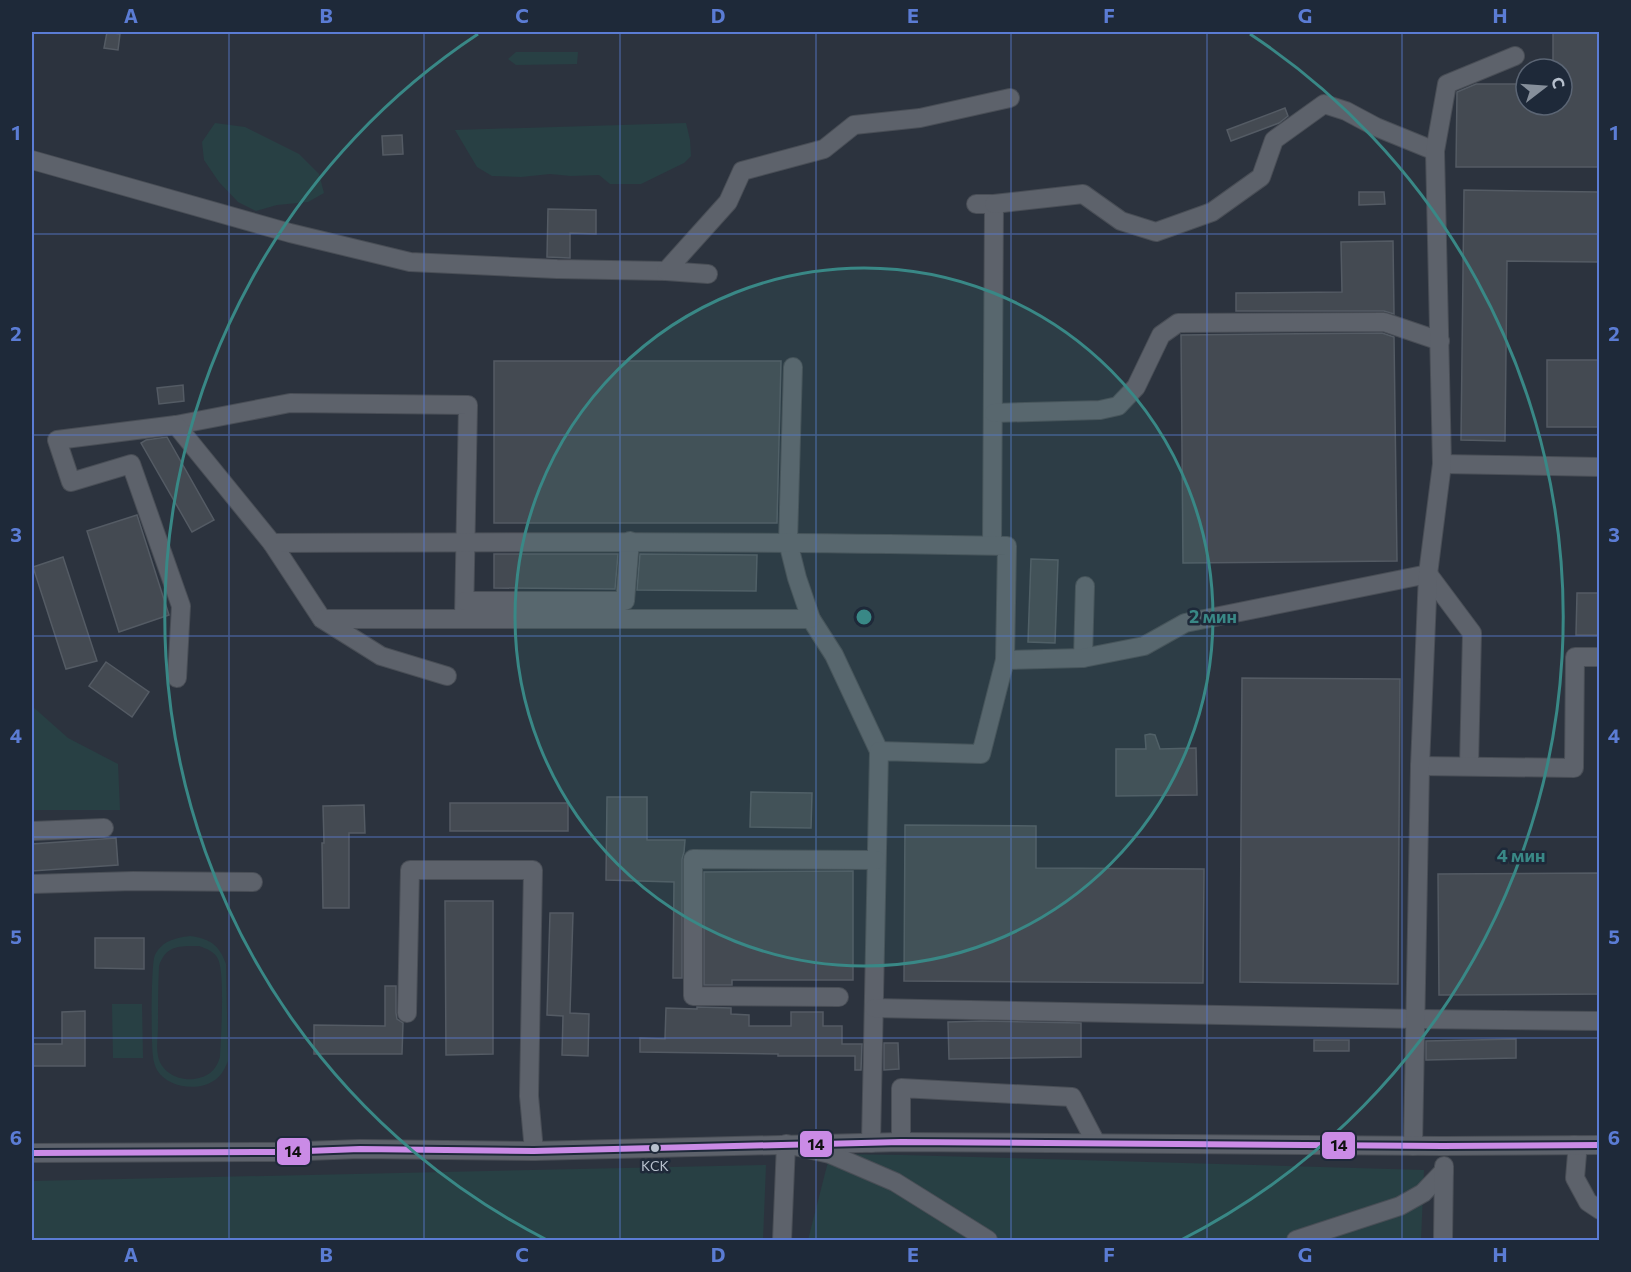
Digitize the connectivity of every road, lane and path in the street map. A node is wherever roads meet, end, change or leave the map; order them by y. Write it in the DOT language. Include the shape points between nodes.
graph roads {
  1 [pos="1515,56"];
  2 [pos="1011,98"];
  3 [pos="1435,151"];
  4 [pos="32,160"];
  5 [pos="666,271"];
  6 [pos="708,274"];
  7 [pos="1440,341"];
  8 [pos="793,367"];
  9 [pos="994,414"];
  10 [pos="176,425"];
  11 [pos="1442,464"];
  12 [pos="1599,467"];
  13 [pos="630,541"];
  14 [pos="465,542"];
  15 [pos="788,542"];
  16 [pos="272,543"];
  17 [pos="992,545"];
  18 [pos="1428,574"];
  19 [pos="1084,585"];
  20 [pos="465,610"];
  21 [pos="811,618"];
  22 [pos="322,619"];
  23 [pos="1599,657"];
  24 [pos="1083,658"];
  25 [pos="1005,660"];
  26 [pos="447,676"];
  27 [pos="177,678"];
  28 [pos="879,752"];
  29 [pos="1420,766"];
  30 [pos="1469,766"];
  31 [pos="104,828"];
  32 [pos="32,831"];
  33 [pos="876,860"];
  34 [pos="253,882"];
  35 [pos="32,884"];
  36 [pos="839,997"];
  37 [pos="874,1008"];
  38 [pos="407,1014"];
  39 [pos="1416,1019"];
  40 [pos="1599,1021"];
  41 [pos="901,1142"];
  42 [pos="871,1143"];
  43 [pos="1096,1143"];
  44 [pos="786,1144"];
  45 [pos="1574,1145"];
  46 [pos="1599,1145"];
  47 [pos="1413,1146"];
  48 [pos="1443,1146"];
  49 [pos="534,1150"];
  50 [pos="32,1153"];
  51 [pos="1444,1171"];
  52 [pos="1599,1210"];
  53 [pos="782,1240"];
  54 [pos="988,1240"];
  55 [pos="1296,1240"];
  56 [pos="1443,1240"];
  1 -- 3 [label="street" via="1447,84"];
  2 -- 5 [label="street" via="920,118 854,125 824,149 742,171 728,202"];
  3 -- 7 [label="street"];
  3 -- 9 [label="street" via="1324,104 1274,140 1261,177 1212,212 1156,232 1121,221 1083,194 985,204"];
  4 -- 5 [label="street" via="290,233 410,262"];
  5 -- 6 [label="street"];
  7 -- 9 [label="street" via="1384,321 1178,323 1161,335 1136,387 1118,406"];
  7 -- 11 [label="street"];
  8 -- 15 [label="street"];
  9 -- 17 [label="street"];
  10 -- 14 [label="street" via="290,403 468,405"];
  10 -- 16 [label="street"];
  10 -- 27 [label="street" via="57,440 71,482 131,464 181,606"];
  11 -- 12 [label="street"];
  11 -- 18 [label="street"];
  13 -- 14 [label="street"];
  13 -- 15 [label="street"];
  13 -- 20 [label="street" via="626,601"];
  14 -- 16 [label="street"];
  14 -- 20 [label="street"];
  15 -- 17 [label="street"];
  15 -- 21 [label="street"];
  16 -- 22 [label="street"];
  17 -- 25 [label="street" via="1007,546"];
  18 -- 24 [label="street" via="1185,623 1144,646"];
  18 -- 29 [label="street"];
  18 -- 30 [label="street" via="1472,633"];
  19 -- 24 [label="street"];
  20 -- 21 [label="street"];
  20 -- 22 [label="street"];
  21 -- 28 [label="street" via="834,655"];
  22 -- 26 [label="street" via="381,656"];
  23 -- 30 [label="street" via="1575,657 1575,768"];
  24 -- 25 [label="street"];
  25 -- 28 [label="street" via="981,754"];
  28 -- 33 [label="street"];
  29 -- 30 [label="street"];
  29 -- 39 [label="street"];
  31 -- 32 [label="street"];
  33 -- 36 [label="street" via="693,859 693,996"];
  33 -- 37 [label="street"];
  34 -- 35 [label="street"];
  37 -- 39 [label="street"];
  37 -- 42 [label="street"];
  38 -- 49 [label="street" via="410,870 533,870 529,1096"];
  39 -- 40 [label="street"];
  39 -- 47 [label="street"];
  41 -- 42 [label="street"];
  41 -- 43 [label="street"];
  41 -- 43 [label="street" via="901,1088 1072,1097"];
  42 -- 44 [label="street"];
  43 -- 47 [label="street"];
  44 -- 49 [label="street"];
  44 -- 53 [label="street"];
  44 -- 54 [label="street" via="830,1154 896,1182"];
  45 -- 46 [label="street"];
  45 -- 48 [label="street"];
  45 -- 52 [label="street" via="1575,1178 1588,1202"];
  47 -- 48 [label="street"];
  48 -- 51 [label="street"];
  49 -- 50 [label="street"];
  51 -- 55 [label="street" via="1423,1194 1400,1206"];
  51 -- 56 [label="street"];
}
